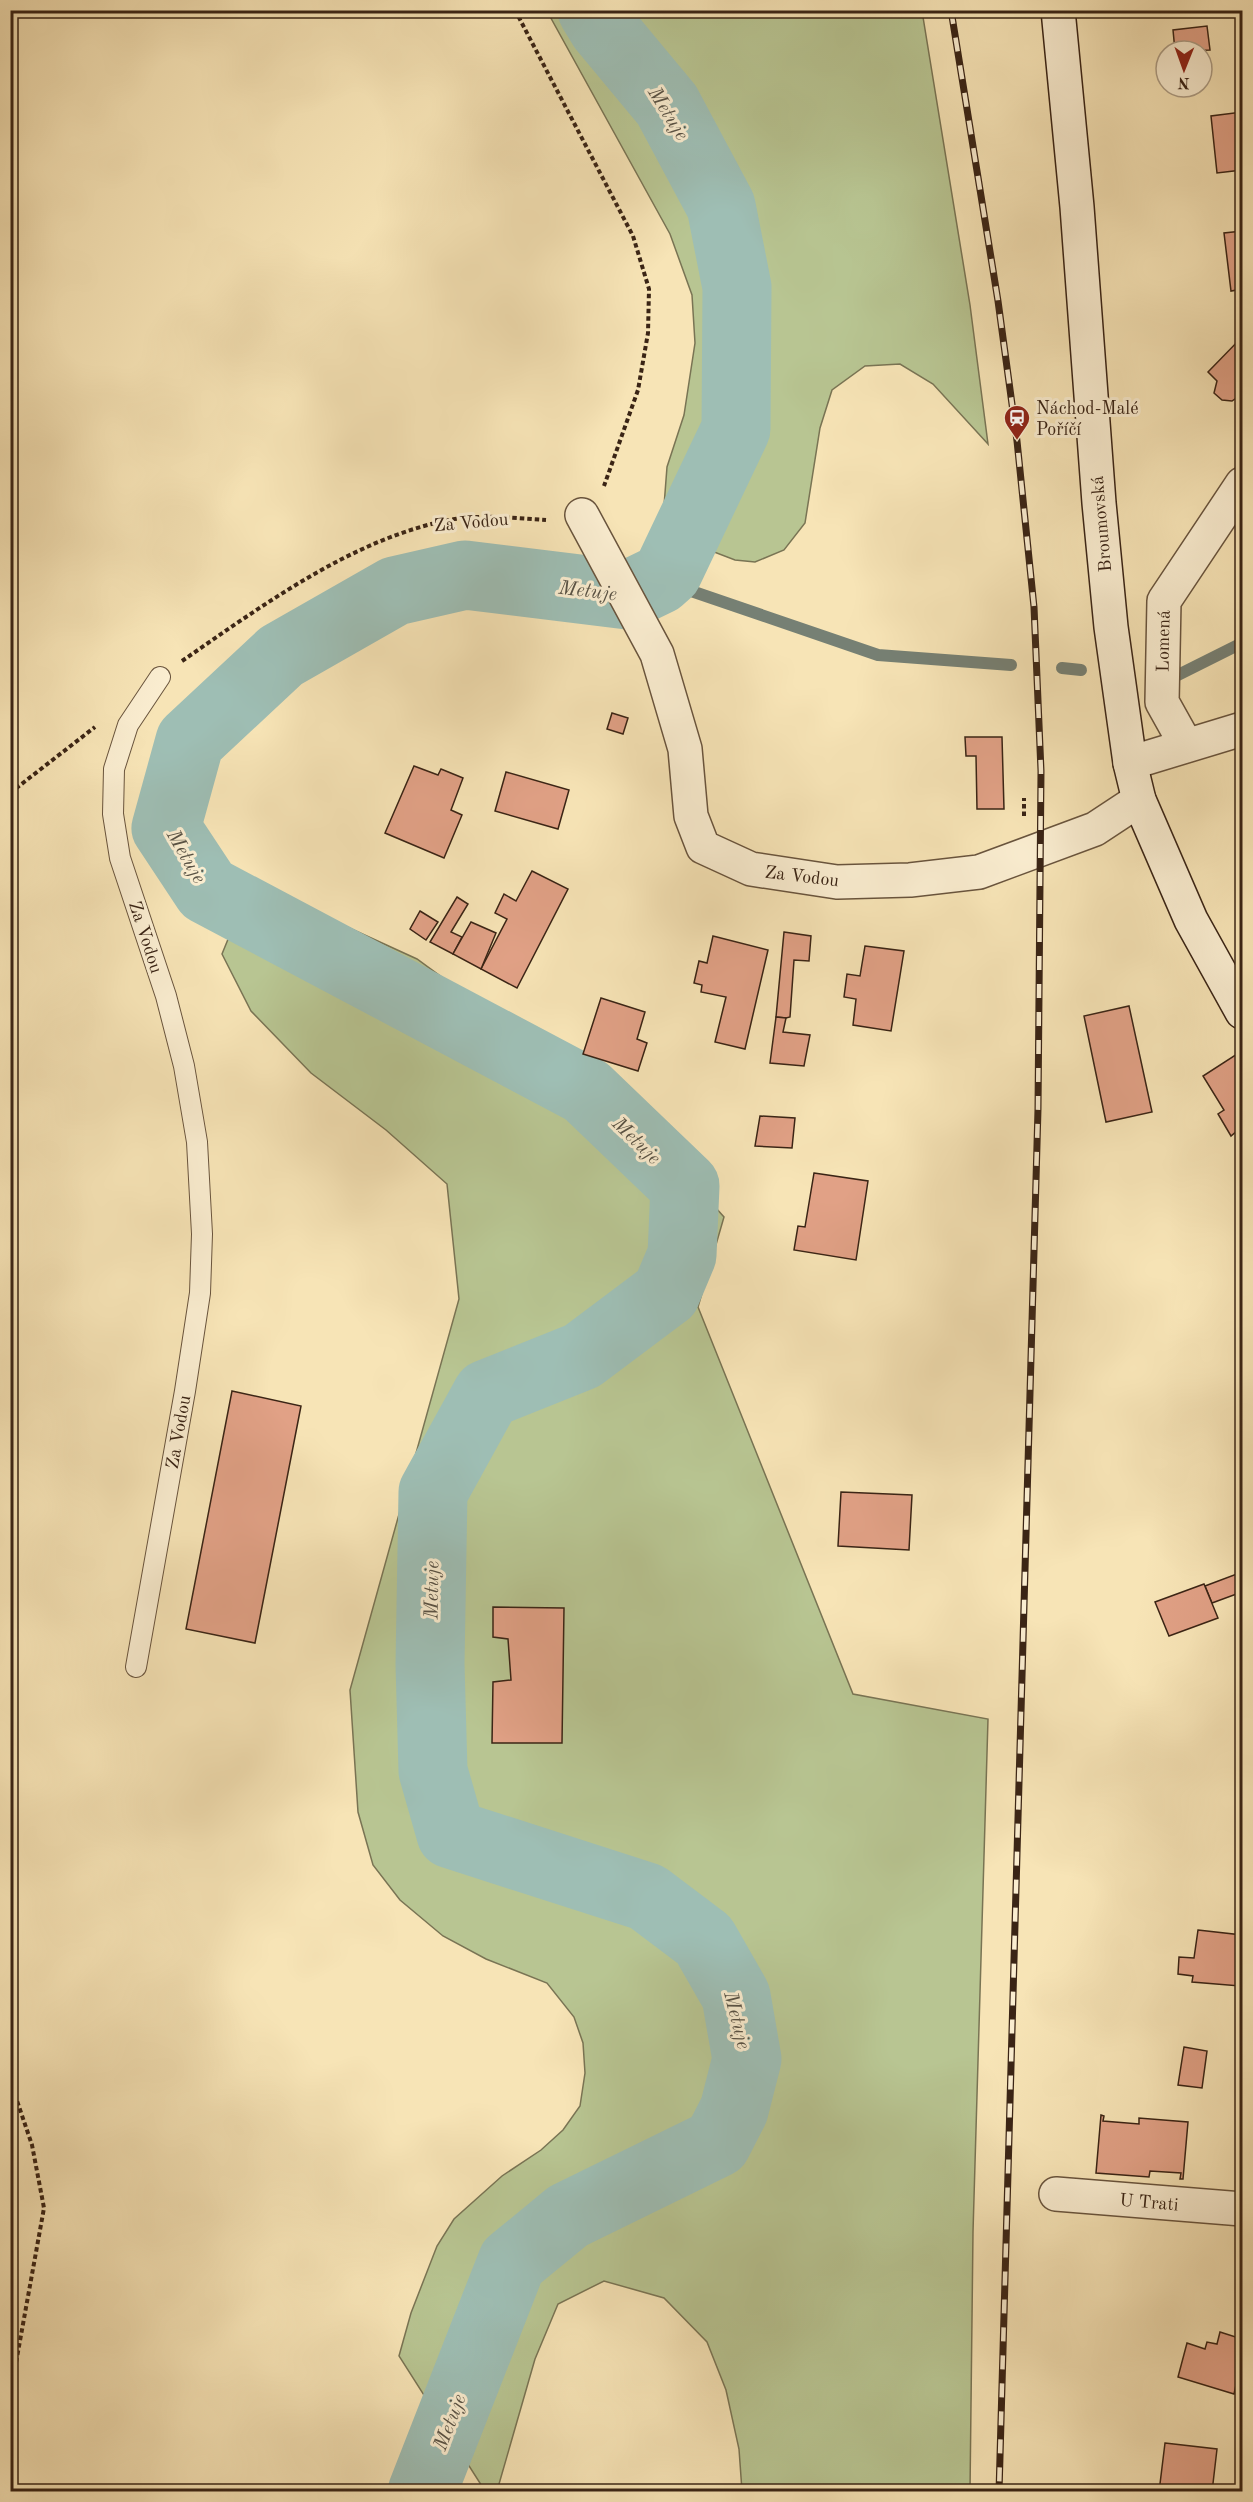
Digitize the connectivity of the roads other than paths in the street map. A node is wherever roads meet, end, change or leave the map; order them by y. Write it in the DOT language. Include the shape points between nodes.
graph roads {
  1 [pos="1058,10"];
  2 [pos="1242,484"];
  3 [pos="582,515"];
  4 [pos="160,677"];
  5 [pos="1242,729"];
  6 [pos="1186,745"];
  7 [pos="1130,764"];
  8 [pos="1139,800"];
  9 [pos="1242,1012"];
  10 [pos="136,1667"];
  11 [pos="1056,2194"];
  12 [pos="1242,2209"];
  1 -- 7 [label="street, Broumovská" via="1100,514"];
  2 -- 6 [label="street, Lomená" via="1164,601 1162,702"];
  3 -- 8 [label="street, Za Vodou" via="657,654 684,749 692,816 703,847 751,869 837,882 910,880 979,872 1095,829"];
  4 -- 10 [label="lane, Za Vodou" via="128,725 114,769 112,814 120,858 166,996 184,1066 197,1142 202,1234 200,1293"];
  5 -- 6 [label="street"];
  6 -- 7 [label="street"];
  7 -- 8 [label="street, Broumovská"];
  8 -- 9 [label="street, Broumovská" via="1191,920"];
  11 -- 12 [label="street, U Trati"];
}
